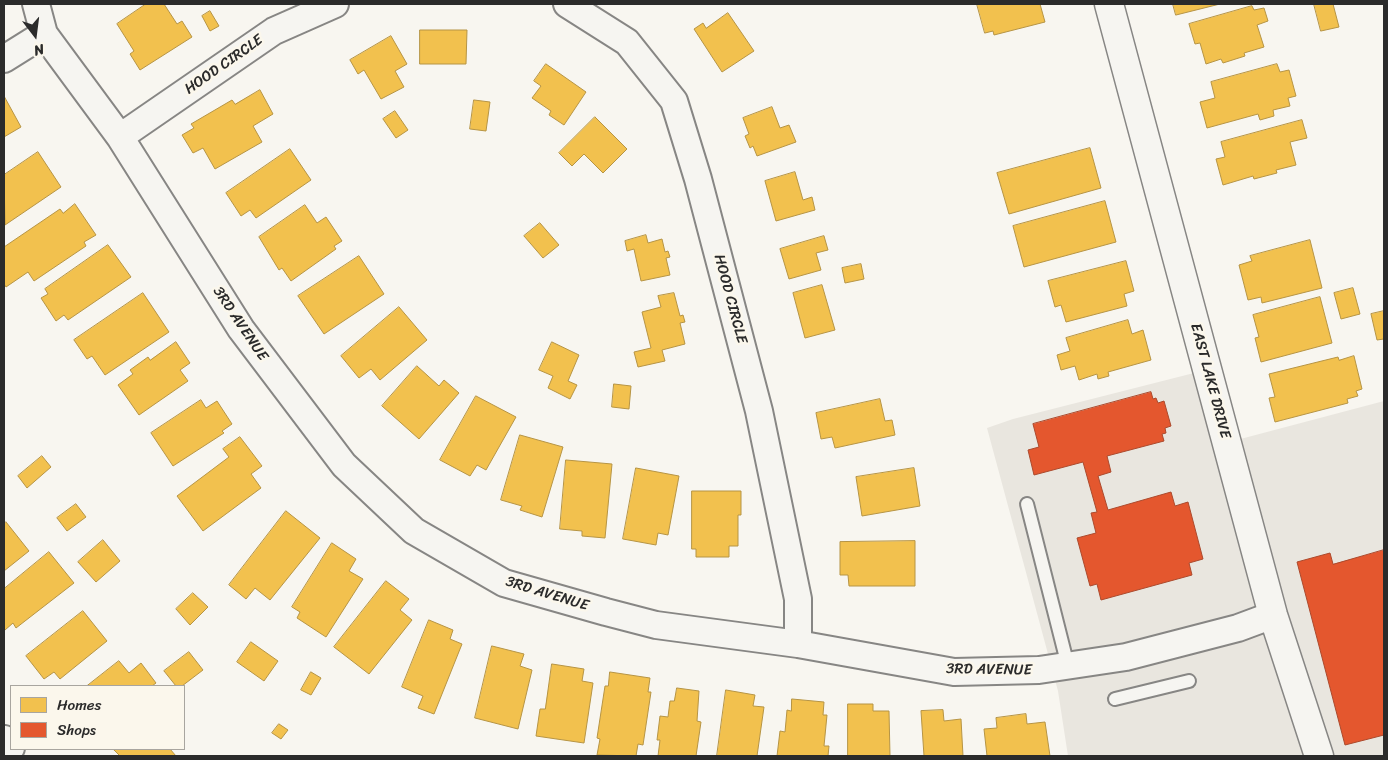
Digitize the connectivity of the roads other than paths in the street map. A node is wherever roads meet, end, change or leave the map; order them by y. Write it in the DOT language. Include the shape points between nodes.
graph roads {
  1 [pos="36,4"];
  2 [pos="335,4"];
  3 [pos="567,4"];
  4 [pos="1109,4"];
  5 [pos="44,34"];
  6 [pos="4,60"];
  7 [pos="120,137"];
  8 [pos="1027,504"];
  9 [pos="1273,615"];
  10 [pos="798,644"];
  11 [pos="1068,666"];
  12 [pos="1190,681"];
  13 [pos="1115,699"];
  14 [pos="1319,756"];
  1 -- 5 [label="street, 3RD AVENUE"];
  2 -- 7 [label="street, HOOD CIRCLE" via="274,31"];
  3 -- 10 [label="street, HOOD CIRCLE" via="627,42 674,101 698,179 759,411 798,599"];
  4 -- 9 [label="street, EAST LAKE DRIVE"];
  5 -- 6 [label="street"];
  5 -- 7 [label="street, 3RD AVENUE"];
  7 -- 10 [label="street, 3RD AVENUE" via="241,329 344,465 414,531 513,586 656,625"];
  8 -- 11 [label="lane"];
  9 -- 11 [label="street, 3RD AVENUE" via="1238,628 1126,657"];
  9 -- 14 [label="street, EAST LAKE DRIVE"];
  10 -- 11 [label="street, 3RD AVENUE" via="954,672"];
  12 -- 13 [label="lane"];
}
